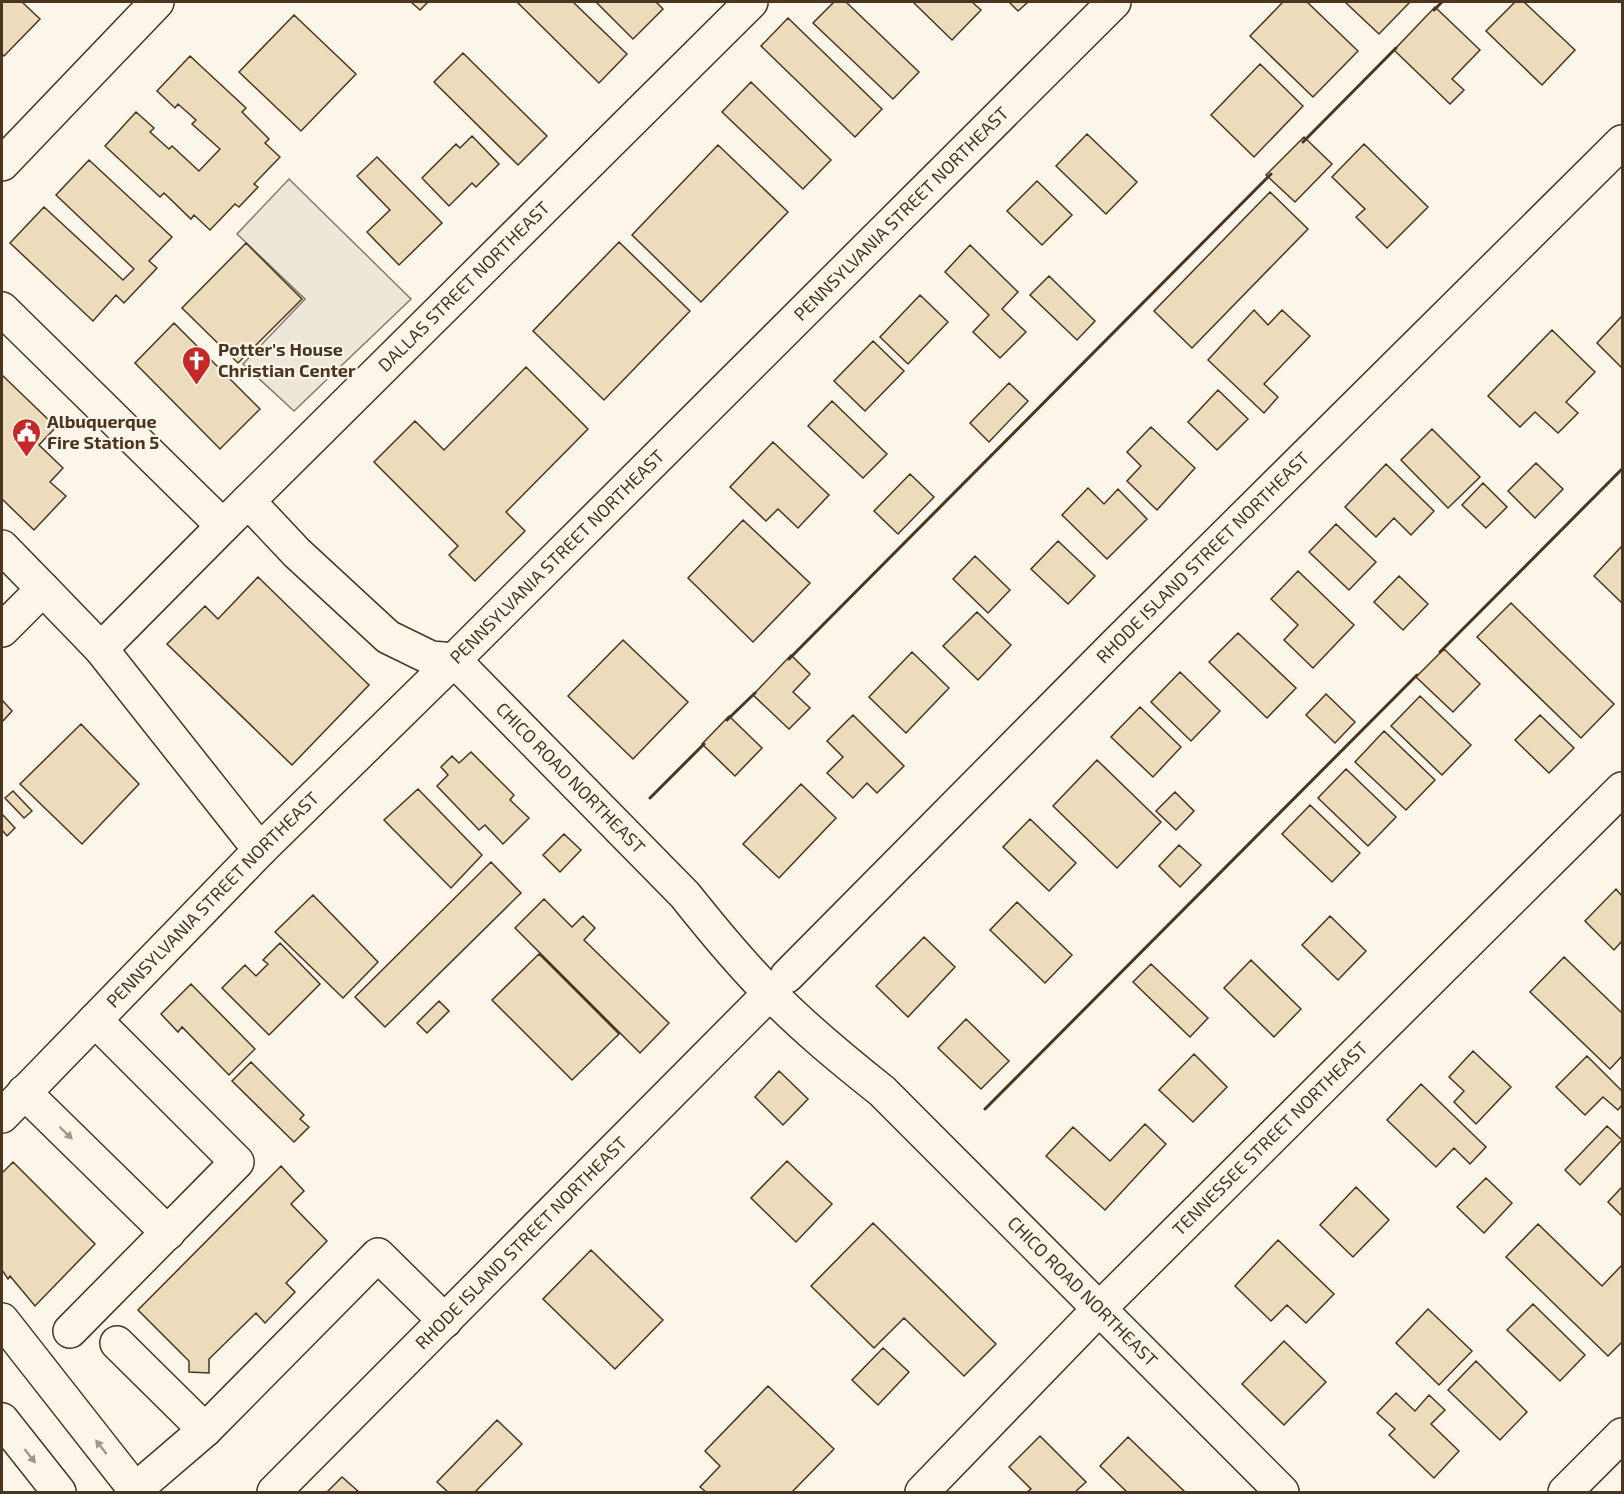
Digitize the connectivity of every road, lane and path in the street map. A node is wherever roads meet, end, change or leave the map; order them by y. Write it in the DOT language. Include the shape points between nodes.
graph roads {
  1 [pos="157,2"];
  2 [pos="751,2"];
  3 [pos="1114,2"];
  4 [pos="1623,142"];
  5 [pos="2,164"];
  6 [pos="2,309"];
  7 [pos="248,501"];
  8 [pos="222,526"];
  9 [pos="2,547"];
  10 [pos="44,589"];
  11 [pos="2,630"];
  12 [pos="101,649"];
  13 [pos="454,660"];
  14 [pos="1623,789"];
  15 [pos="260,850"];
  16 [pos="778,985"];
  17 [pos="95,1020"];
  18 [pos="8,1108"];
  19 [pos="168,1233"];
  20 [pos="1099,1309"];
  21 [pos="2,1320"];
  22 [pos="445,1321"];
  23 [pos="70,1331"];
  24 [pos="117,1343"];
  25 [pos="2,1420"];
  26 [pos="205,1430"];
  27 [pos="1623,1435"];
  28 [pos="136,1491"];
  29 [pos="59,1492"];
  30 [pos="274,1492"];
  31 [pos="922,1492"];
  32 [pos="1282,1492"];
  33 [pos="1565,1492"];
  1 -- 5 [label="street"];
  2 -- 7 [label="street, DALLAS STREET NORTHEAST"];
  3 -- 13 [label="street, PENNSYLVANIA STREET NORTHEAST"];
  4 -- 16 [label="street, RHODE ISLAND STREET NORTHEAST"];
  6 -- 8 [label="street"];
  7 -- 8 [label="street, DALLAS STREET NORTHEAST"];
  7 -- 13 [label="street" via="297,554 388,637 431,658"];
  8 -- 12 [label="street, DALLAS STREET NORTHEAST"];
  9 -- 10 [label="street"];
  10 -- 11 [label="street"];
  10 -- 12 [label="street"];
  12 -- 15 [label="street"];
  13 -- 15 [label="street, PENNSYLVANIA STREET NORTHEAST"];
  13 -- 16 [label="street, CHICO ROAD NORTHEAST" via="686,895 717,935"];
  14 -- 20 [label="street, TENNESSEE STREET NORTHEAST"];
  15 -- 17 [label="street, PENNSYLVANIA STREET NORTHEAST"];
  16 -- 20 [label="street, CHICO ROAD NORTHEAST" via="836,1055 882,1091"];
  16 -- 22 [label="street, RHODE ISLAND STREET NORTHEAST"];
  17 -- 18 [label="street, PENNSYLVANIA STREET NORTHEAST"];
  17 -- 19 [label="street" via="237,1162"];
  18 -- 19 [label="street, one-way"];
  19 -- 23 [label="street"];
  20 -- 31 [label="street, TENNESSEE STREET NORTHEAST"];
  20 -- 32 [label="street, CHICO ROAD NORTHEAST"];
  28 -- 21 [label="street, one-way"];
  22 -- 26 [label="street" via="378,1255"];
  22 -- 30 [label="street, RHODE ISLAND STREET NORTHEAST"];
  24 -- 26 [label="street"];
  25 -- 29 [label="street, one-way"];
  26 -- 28 [label="street"];
  27 -- 33 [label="street"];
}
